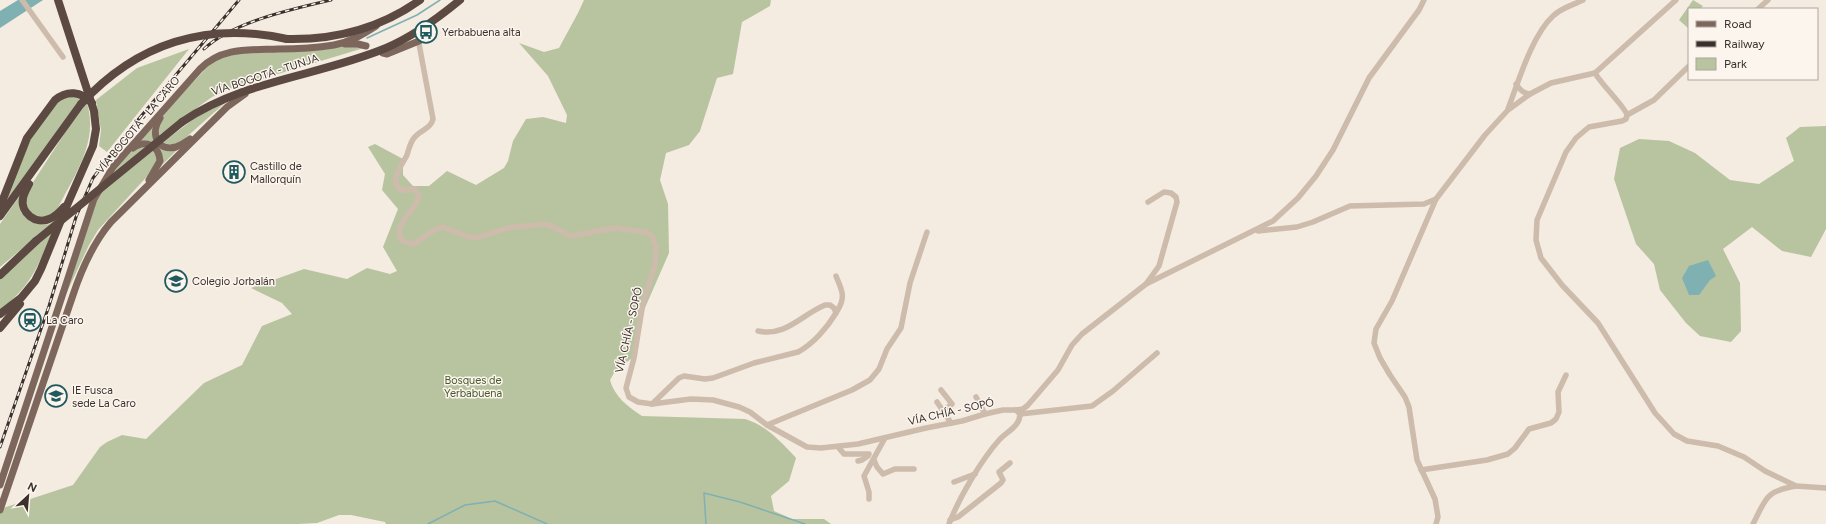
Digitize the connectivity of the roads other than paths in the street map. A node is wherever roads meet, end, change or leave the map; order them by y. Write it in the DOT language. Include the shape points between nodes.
graph roads {
  1 [pos="22,0"];
  2 [pos="58,0"];
  3 [pos="420,0"];
  4 [pos="460,0"];
  5 [pos="1424,0"];
  6 [pos="1583,0"];
  7 [pos="1676,0"];
  8 [pos="1768,0"];
  9 [pos="1759,8"];
  10 [pos="395,14"];
  11 [pos="418,37"];
  12 [pos="329,45"];
  13 [pos="366,46"];
  14 [pos="383,53"];
  15 [pos="63,57"];
  16 [pos="1688,67"];
  17 [pos="1595,73"];
  18 [pos="1516,84"];
  19 [pos="183,88"];
  20 [pos="253,88"];
  21 [pos="1530,94"];
  22 [pos="92,104"];
  23 [pos="1508,110"];
  24 [pos="1627,115"];
  25 [pos="203,130"];
  26 [pos="121,157"];
  27 [pos="36,168"];
  28 [pos="144,189"];
  29 [pos="1436,199"];
  30 [pos="1148,202"];
  31 [pos="68,203"];
  32 [pos="0,207"];
  33 [pos="0,216"];
  34 [pos="1253,231"];
  35 [pos="927,232"];
  36 [pos="36,241"];
  37 [pos="0,269"];
  38 [pos="0,275"];
  39 [pos="836,276"];
  40 [pos="34,281"];
  41 [pos="1146,284"];
  42 [pos="836,313"];
  43 [pos="0,314"];
  44 [pos="0,328"];
  45 [pos="758,330"];
  46 [pos="1157,353"];
  47 [pos="1566,376"];
  48 [pos="941,390"];
  49 [pos="976,397"];
  50 [pos="937,402"];
  51 [pos="652,404"];
  52 [pos="943,411"];
  53 [pos="1018,412"];
  54 [pos="985,414"];
  55 [pos="951,422"];
  56 [pos="767,425"];
  57 [pos="885,438"];
  58 [pos="838,447"];
  59 [pos="858,460"];
  60 [pos="874,460"];
  61 [pos="1010,463"];
  62 [pos="914,469"];
  63 [pos="1421,470"];
  64 [pos="975,474"];
  65 [pos="954,482"];
  66 [pos="0,486"];
  67 [pos="1796,486"];
  68 [pos="1826,488"];
  69 [pos="868,500"];
  70 [pos="0,510"];
  71 [pos="950,522"];
  72 [pos="1436,524"];
  73 [pos="1753,524"];
  1 -- 15 [label="street"];
  2 -- 22 [label="highway"];
  3 -- 10 [label="highway, VÍA BOGOTÁ - TUNJA"];
  4 -- 11 [label="highway, VÍA BOGOTÁ - TUNJA"];
  5 -- 34 [label="street" via="1369,78 1333,150 1316,176 1298,198 1273,221"];
  6 -- 18 [label="street" via="1560,10 1548,20 1531,49"];
  7 -- 17 [label="street"];
  8 -- 9 [label="street"];
  10 -- 12 [label="main road, VÍA BOGOTÁ - LA CARO" via="358,37"];
  10 -- 27 [label="highway, VÍA BOGOTÁ - TUNJA, bridge" via="370,27 343,35 315,39 255,33 206,34 174,42 144,54 117,71 92,92"];
  11 -- 14 [label="main road" via="387,54"];
  11 -- 20 [label="highway, VÍA BOGOTÁ - TUNJA"];
  11 -- 51 [label="street, VÍA CHÍA - SOPÓ" via="433,119 411,142 396,178 396,185 400,189 415,189 419,196 399,229 401,239 414,244 443,227 475,238 508,228 543,224 571,236 614,228 650,234 656,247 655,265 643,303 626,388 629,397 638,402"];
  12 -- 13 [label="main road"];
  12 -- 19 [label="main road, VÍA BOGOTÁ - LA CARO" via="228,52 208,61"];
  16 -- 24 [label="street" via="1654,100"];
  17 -- 21 [label="street" via="1551,83"];
  17 -- 24 [label="street"];
  18 -- 21 [label="street" via="1520,90"];
  18 -- 23 [label="street"];
  19 -- 25 [label="main road" via="156,124 156,139 163,145 177,147"];
  19 -- 26 [label="main road, VÍA BOGOTÁ - LA CARO"];
  20 -- 25 [label="main road" via="227,106"];
  20 -- 36 [label="highway, VÍA BOGOTÁ - TUNJA, bridge" via="208,105 182,122"];
  21 -- 23 [label="street"];
  22 -- 31 [label="highway" via="96,128 93,146"];
  22 -- 32 [label="highway" via="83,95 72,93 55,100 24,145"];
  23 -- 29 [label="street" via="1485,135"];
  24 -- 67 [label="street" via="1622,121 1589,127 1576,138 1566,152 1537,220 1536,240 1541,258 1562,285 1598,323 1656,413 1674,434 1687,441 1718,446 1744,457"];
  25 -- 28 [label="main road"];
  26 -- 28 [label="main road" via="133,147 144,143 157,151 160,156 158,166"];
  26 -- 66 [label="main road, VÍA BOGOTÁ - LA CARO" via="94,199"];
  27 -- 31 [label="highway" via="23,198 22,204 26,213 36,220 49,220"];
  27 -- 33 [label="highway, VÍA BOGOTÁ - TUNJA"];
  28 -- 70 [label="main road" via="103,231 85,264"];
  29 -- 34 [label="street" via="1424,204 1350,206 1313,222"];
  29 -- 63 [label="street" via="1374,336 1380,358 1409,407 1417,460"];
  30 -- 41 [label="street" via="1164,192 1171,193 1177,202 1159,266"];
  31 -- 40 [label="highway"];
  34 -- 41 [label="street"];
  35 -- 56 [label="street" via="910,283 900,328 870,380"];
  36 -- 37 [label="highway"];
  36 -- 38 [label="highway, VÍA BOGOTÁ - TUNJA"];
  39 -- 42 [label="street" via="843,294"];
  40 -- 43 [label="highway" via="21,298"];
  40 -- 44 [label="highway"];
  41 -- 53 [label="street" via="1082,334 1072,345 1058,370"];
  42 -- 45 [label="street" via="834,308 825,306 779,330 769,333"];
  42 -- 51 [label="street" via="811,343 798,352 754,362 713,378 684,376"];
  46 -- 53 [label="street, VÍA CHÍA - SOPÓ" via="1114,391 1092,406"];
  47 -- 63 [label="street" via="1558,392 1559,412 1556,419 1551,424 1529,429 1508,454"];
  48 -- 52 [label="street" via="952,404"];
  49 -- 54 [label="street"];
  50 -- 52 [label="street"];
  51 -- 56 [label="street, VÍA CHÍA - SOPÓ" via="691,399 713,400 750,412"];
  52 -- 55 [label="street"];
  53 -- 54 [label="street, VÍA CHÍA - SOPÓ" via="1003,410"];
  53 -- 64 [label="street" via="1018,423 1000,440"];
  54 -- 55 [label="street, VÍA CHÍA - SOPÓ"];
  55 -- 57 [label="street, VÍA CHÍA - SOPÓ"];
  56 -- 58 [label="street, VÍA CHÍA - SOPÓ" via="807,447"];
  57 -- 58 [label="street, VÍA CHÍA - SOPÓ"];
  57 -- 60 [label="street"];
  58 -- 59 [label="street" via="844,454 869,454"];
  60 -- 62 [label="street" via="883,474 895,469"];
  60 -- 69 [label="street" via="864,476 869,492"];
  61 -- 71 [label="street" via="999,472 1003,480 1001,483"];
  63 -- 72 [label="street" via="1436,499"];
  64 -- 65 [label="street"];
  64 -- 71 [label="street"];
  67 -- 68 [label="street"];
  67 -- 73 [label="street" via="1780,488 1773,492 1764,502"];
}
